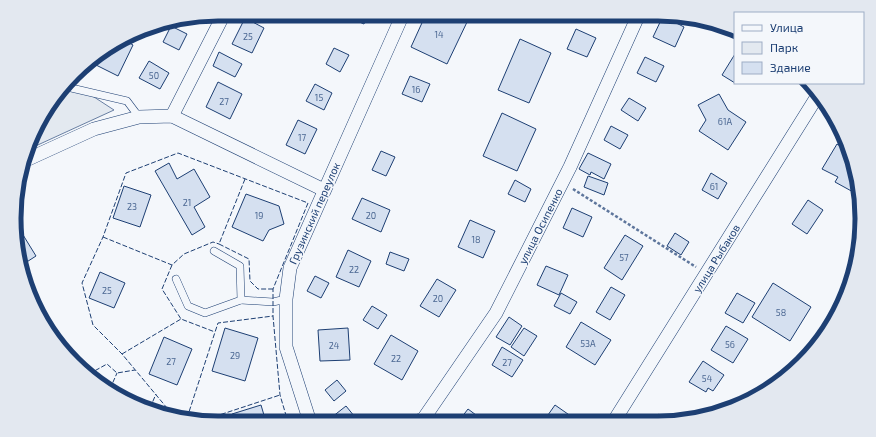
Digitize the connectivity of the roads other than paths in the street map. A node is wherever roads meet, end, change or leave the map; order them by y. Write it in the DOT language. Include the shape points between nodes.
graph roads {
  1 [pos="220,21"];
  2 [pos="400,21"];
  3 [pos="636,21"];
  4 [pos="70,88"];
  5 [pos="815,100"];
  6 [pos="172,116"];
  7 [pos="139,117"];
  8 [pos="30,158"];
  9 [pos="324,190"];
  10 [pos="214,251"];
  11 [pos="176,279"];
  12 [pos="286,299"];
  13 [pos="241,300"];
  14 [pos="308,416"];
  15 [pos="425,416"];
  16 [pos="618,416"];
  1 -- 6 [label="street"];
  2 -- 9 [label="street, Грузинский переулок"];
  3 -- 15 [label="street, улица Осипенко" via="574,160 496,314"];
  4 -- 7 [label="lane" via="127,101"];
  5 -- 16 [label="street, улица Рыбаков"];
  6 -- 7 [label="street"];
  6 -- 9 [label="street"];
  7 -- 8 [label="street" via="94,129"];
  9 -- 12 [label="street, Грузинский переулок" via="290,268"];
  10 -- 13 [label="lane" via="240,266"];
  11 -- 13 [label="lane" via="188,306 205,313"];
  12 -- 13 [label="lane" via="273,302"];
  12 -- 14 [label="street, Грузинский переулок" via="286,347"];
}
